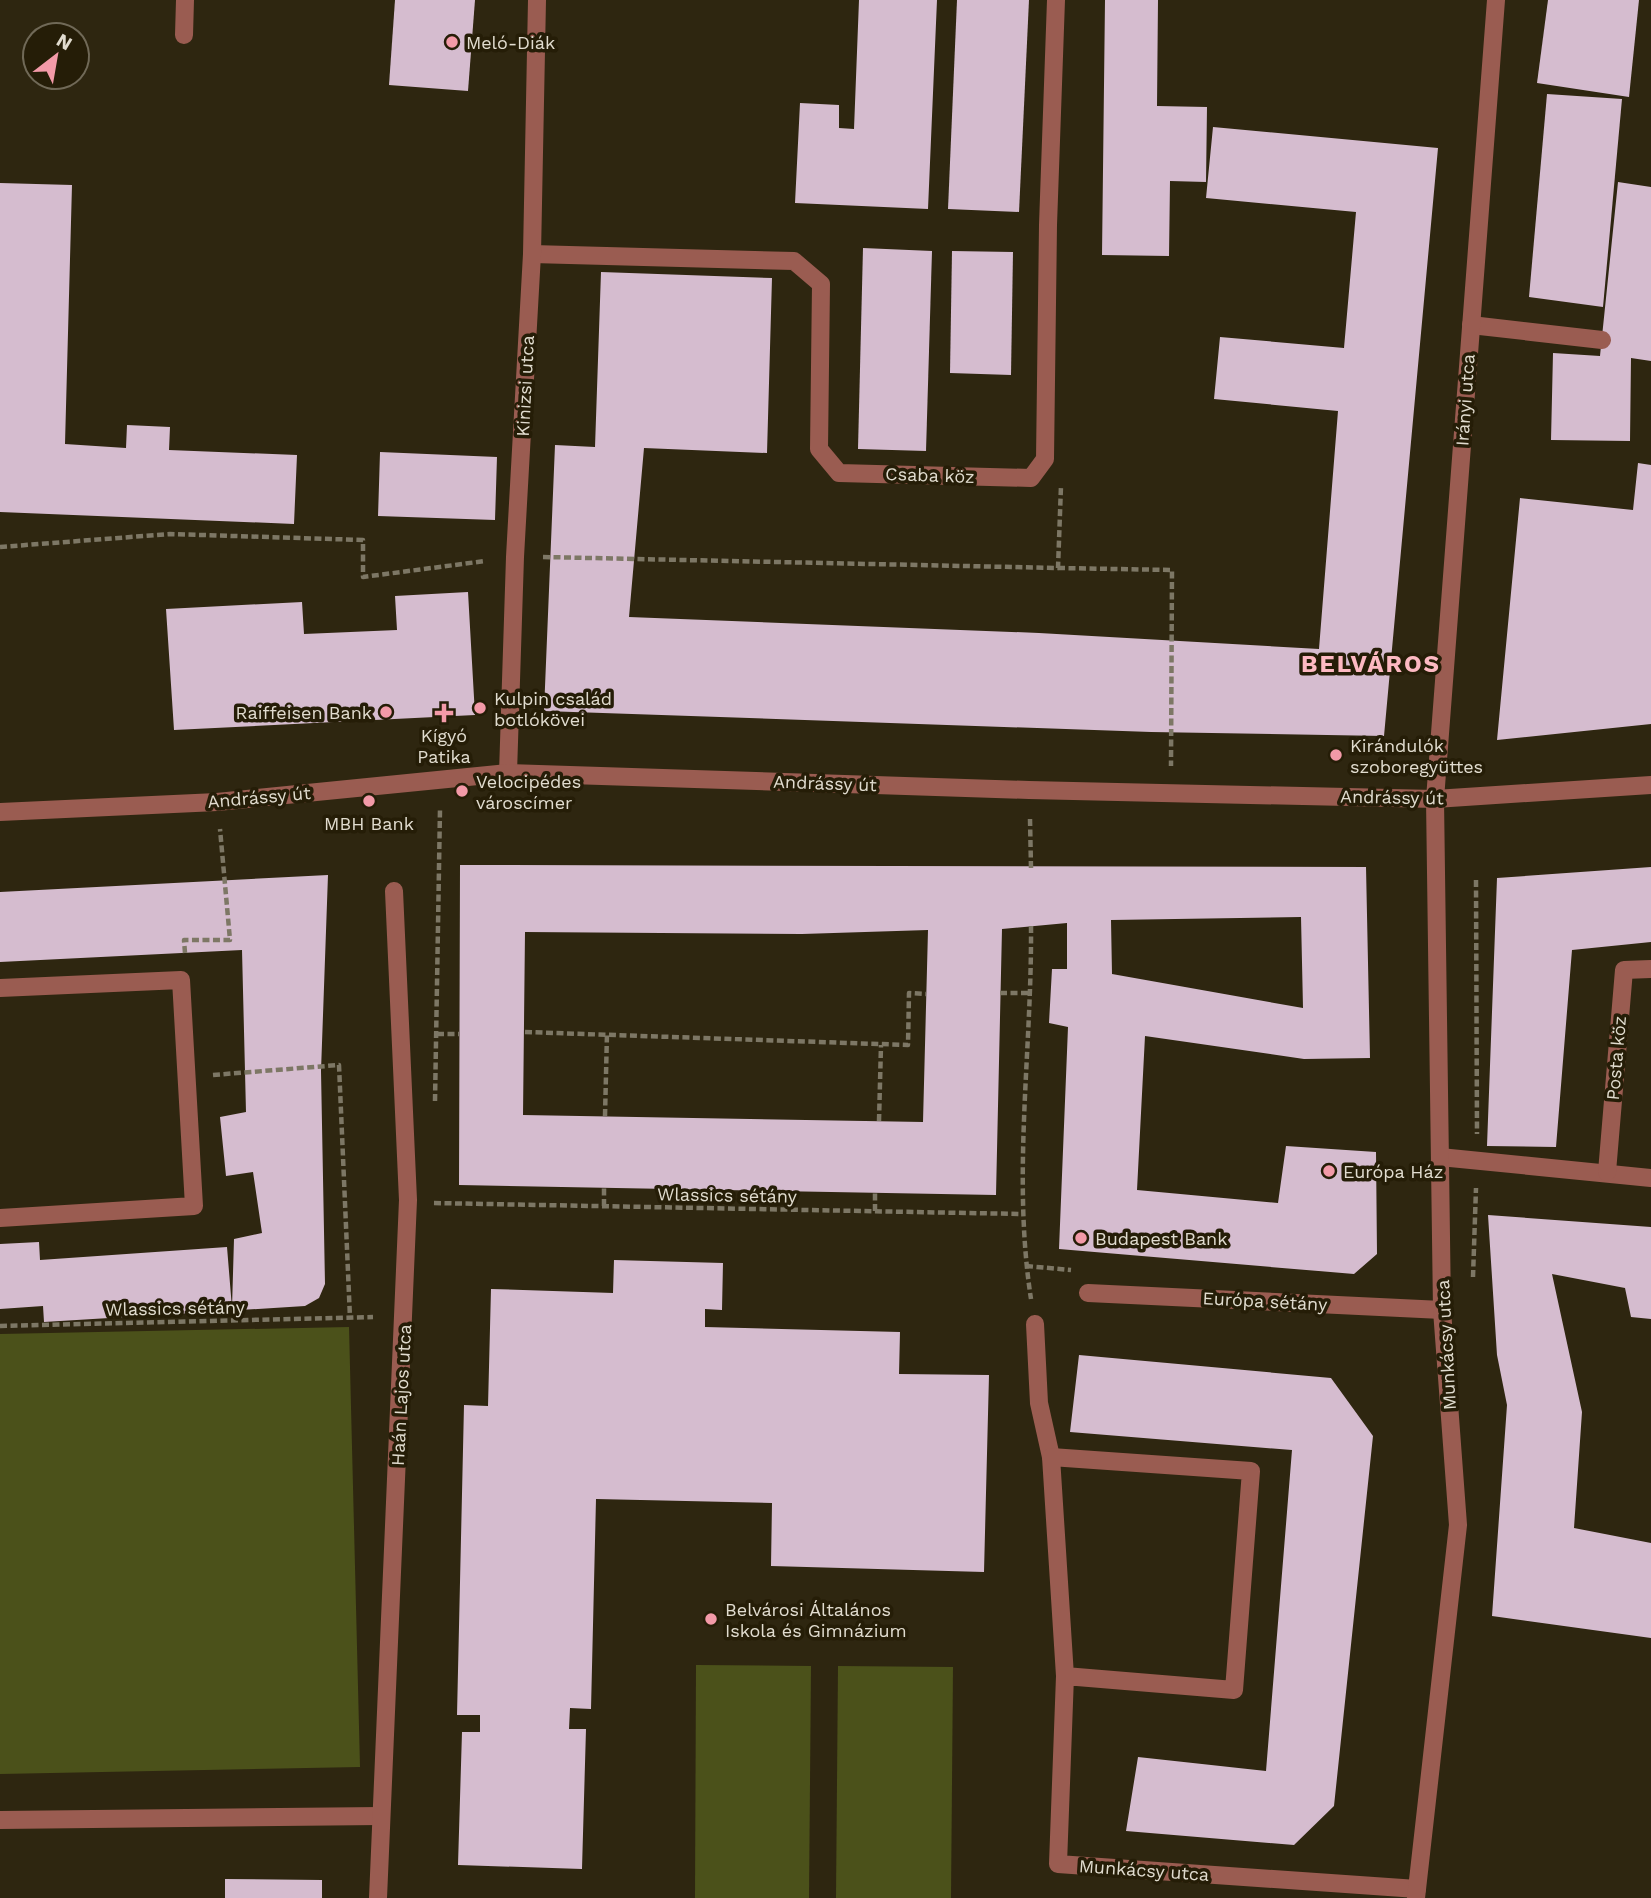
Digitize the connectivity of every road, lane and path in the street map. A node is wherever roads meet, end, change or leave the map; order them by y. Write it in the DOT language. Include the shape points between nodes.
graph roads {
  1 [pos="185,0"];
  2 [pos="537,0"];
  3 [pos="1056,0"];
  4 [pos="1496,0"];
  5 [pos="184,35"];
  6 [pos="532,254"];
  7 [pos="1471,325"];
  8 [pos="1602,340"];
  9 [pos="1061,485"];
  10 [pos="0,547"];
  11 [pos="515,557"];
  12 [pos="1058,568"];
  13 [pos="508,773"];
  14 [pos="441,779"];
  15 [pos="1651,785"];
  16 [pos="1030,790"];
  17 [pos="1171,791"];
  18 [pos="1435,799"];
  19 [pos="217,802"];
  20 [pos="0,812"];
  21 [pos="1031,868"];
  22 [pos="1475,880"];
  23 [pos="394,891"];
  24 [pos="1031,926"];
  25 [pos="187,967"];
  26 [pos="1651,969"];
  27 [pos="0,988"];
  28 [pos="1000,993"];
  29 [pos="1032,993"];
  30 [pos="926,994"];
  31 [pos="525,1032"];
  32 [pos="607,1033"];
  33 [pos="437,1034"];
  34 [pos="459,1034"];
  35 [pos="881,1045"];
  36 [pos="199,1076"];
  37 [pos="435,1112"];
  38 [pos="606,1116"];
  39 [pos="879,1121"];
  40 [pos="1440,1157"];
  41 [pos="1477,1160"];
  42 [pos="1607,1172"];
  43 [pos="1651,1178"];
  44 [pos="604,1188"];
  45 [pos="433,1190"];
  46 [pos="875,1193"];
  47 [pos="604,1206"];
  48 [pos="875,1212"];
  49 [pos="1021,1214"];
  50 [pos="0,1218"];
  51 [pos="1075,1271"];
  52 [pos="1442,1291"];
  53 [pos="1088,1293"];
  54 [pos="1442,1310"];
  55 [pos="1035,1324"];
  56 [pos="0,1326"];
  57 [pos="1051,1457"];
  58 [pos="1065,1676"];
  59 [pos="381,1816"];
  60 [pos="0,1820"];
  61 [pos="1417,1893"];
  62 [pos="378,1898"];
  1 -- 5 [label="street"];
  2 -- 6 [label="street, Kinizsi utca"];
  3 -- 6 [label="street, Csaba köz" via="1045,459 1031,478 839,473 819,449 821,284 794,261"];
  4 -- 7 [label="street, Irányi utca"];
  6 -- 11 [label="street, Kinizsi utca"];
  7 -- 8 [label="street"];
  7 -- 18 [label="street, Irányi utca"];
  9 -- 12 [label="path"];
  10 -- 11 [label="path" via="170,534 363,540 363,577"];
  11 -- 12 [label="path"];
  11 -- 13 [label="street, Kinizsi utca"];
  12 -- 17 [label="path" via="1172,570"];
  13 -- 14 [label="street, Andrássy út"];
  13 -- 16 [label="street, Andrássy út"];
  14 -- 19 [label="street, Andrássy út"];
  14 -- 33 [label="path"];
  15 -- 18 [label="street, Andrássy út"];
  16 -- 17 [label="street, Andrássy út"];
  16 -- 21 [label="path"];
  17 -- 18 [label="street, Andrássy út"];
  18 -- 40 [label="street, Munkácsy utca"];
  19 -- 20 [label="street, Andrássy út"];
  19 -- 25 [label="path" via="230,940 184,940"];
  22 -- 41 [label="path"];
  23 -- 59 [label="street, Haán Lajos utca" via="408,1200"];
  24 -- 29 [label="path"];
  26 -- 42 [label="street, Posta köz" via="1624,970"];
  27 -- 50 [label="street" via="181,980 194,1206"];
  28 -- 29 [label="path"];
  29 -- 49 [label="path"];
  30 -- 35 [label="path" via="909,993 908,1045"];
  31 -- 32 [label="path"];
  32 -- 35 [label="path"];
  32 -- 38 [label="path"];
  33 -- 34 [label="path"];
  33 -- 37 [label="path"];
  35 -- 39 [label="path"];
  36 -- 56 [label="path, Wlassics sétány" via="339,1065 350,1318"];
  40 -- 41 [label="street"];
  40 -- 52 [label="street, Munkácsy utca"];
  41 -- 42 [label="street"];
  41 -- 52 [label="path" via="1473,1289"];
  42 -- 43 [label="street"];
  44 -- 47 [label="path"];
  45 -- 47 [label="path, Wlassics sétány" via="433,1203"];
  46 -- 48 [label="path"];
  47 -- 48 [label="path, Wlassics sétány"];
  48 -- 49 [label="path, Wlassics sétány"];
  49 -- 51 [label="path" via="1026,1266"];
  52 -- 54 [label="street, Munkácsy utca"];
  53 -- 54 [label="street, Európa sétány"];
  54 -- 61 [label="street, Munkácsy utca" via="1458,1525"];
  55 -- 57 [label="street, Munkácsy utca" via="1039,1403"];
  57 -- 58 [label="street, Munkácsy utca"];
  57 -- 58 [label="street" via="1251,1471 1234,1690"];
  58 -- 61 [label="street, Munkácsy utca" via="1058,1864"];
  59 -- 60 [label="street"];
  59 -- 62 [label="street, Haán Lajos utca"];
}
